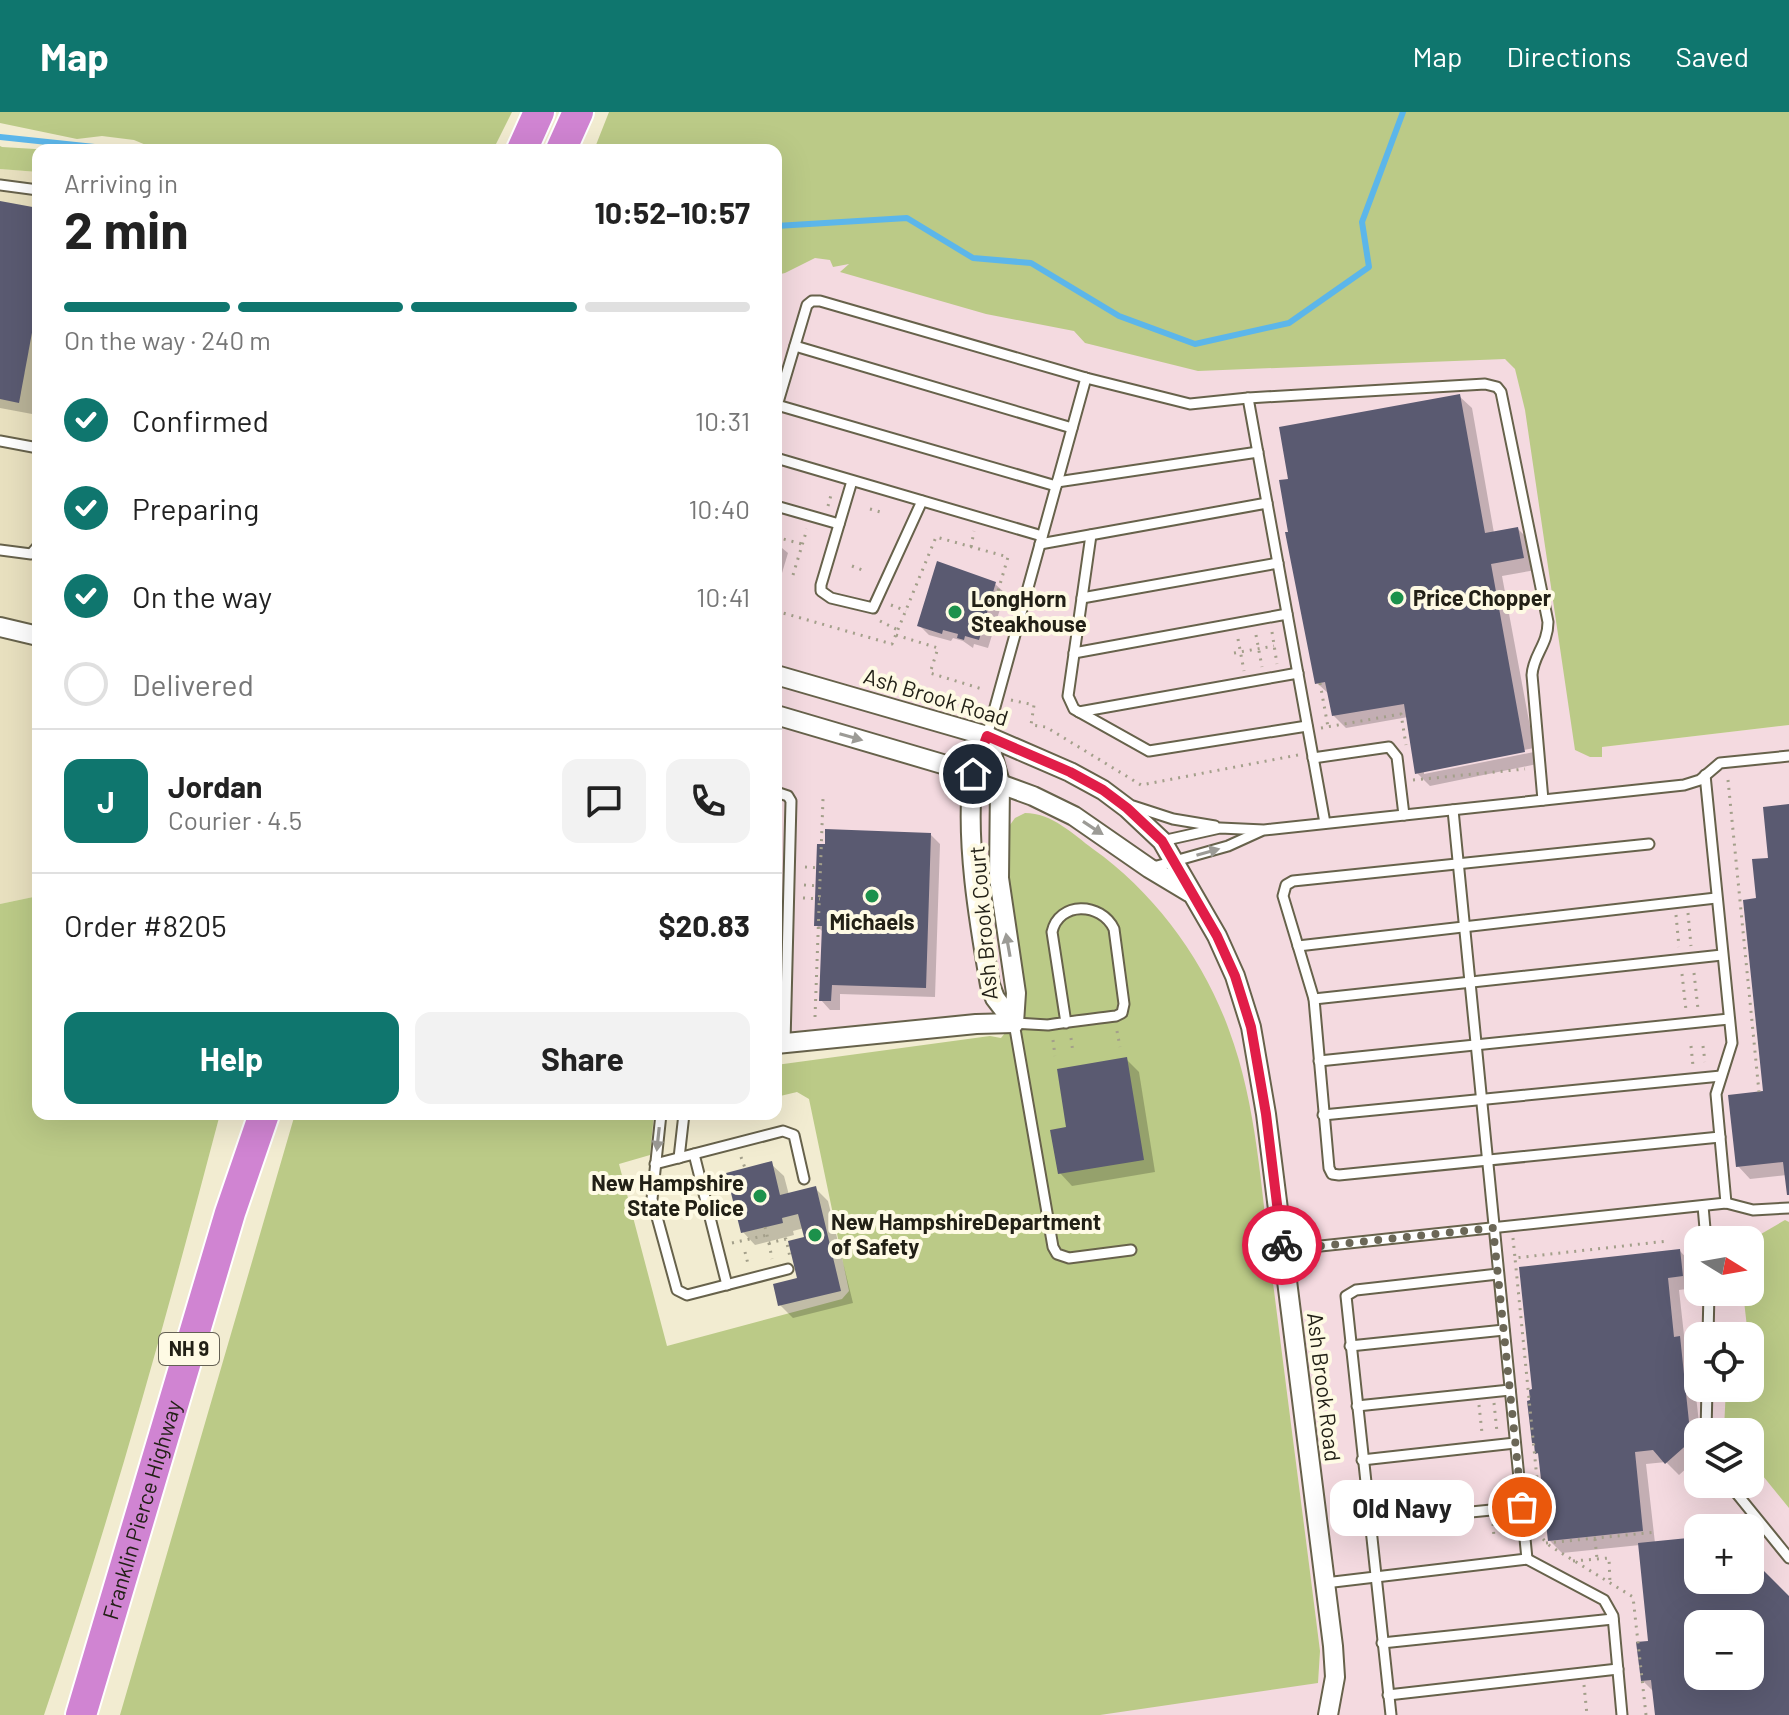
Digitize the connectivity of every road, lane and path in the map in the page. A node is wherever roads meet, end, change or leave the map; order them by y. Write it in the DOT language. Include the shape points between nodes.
graph roads {
  1 [pos="539,112"];
  2 [pos="578,112"];
  3 [pos="525,144"];
  4 [pos="564,144"];
  5 [pos="0,185"];
  6 [pos="32,189"];
  7 [pos="795,346"];
  8 [pos="1086,378"];
  9 [pos="782,390"];
  10 [pos="1248,398"];
  11 [pos="782,408"];
  12 [pos="1072,428"];
  13 [pos="0,441"];
  14 [pos="32,447"];
  15 [pos="1258,452"];
  16 [pos="782,460"];
  17 [pos="852,481"];
  18 [pos="1056,484"];
  19 [pos="922,501"];
  20 [pos="1267,503"];
  21 [pos="782,508"];
  22 [pos="870,509"];
  23 [pos="884,513"];
  24 [pos="839,524"];
  25 [pos="1091,535"];
  26 [pos="782,539"];
  27 [pos="1041,540"];
  28 [pos="0,550"];
  29 [pos="32,553"];
  30 [pos="1278,563"];
  31 [pos="852,566"];
  32 [pos="862,570"];
  33 [pos="793,575"];
  34 [pos="992,597"];
  35 [pos="1082,598"];
  36 [pos="873,608"];
  37 [pos="782,613"];
  38 [pos="1287,614"];
  39 [pos="1269,617"];
  40 [pos="1254,620"];
  41 [pos="1235,623"];
  42 [pos="0,627"];
  43 [pos="897,633"];
  44 [pos="32,635"];
  45 [pos="1274,646"];
  46 [pos="1259,649"];
  47 [pos="1240,652"];
  48 [pos="1074,653"];
  49 [pos="1234,653"];
  50 [pos="1298,673"];
  51 [pos="782,677"];
  52 [pos="1279,677"];
  53 [pos="1264,679"];
  54 [pos="1246,683"];
  55 [pos="1320,683"];
  56 [pos="982,689"];
  57 [pos="1079,712"];
  58 [pos="782,717"];
  59 [pos="1307,726"];
  60 [pos="1328,727"];
  61 [pos="1321,728"];
  62 [pos="987,736"];
  63 [pos="1408,754"];
  64 [pos="1789,756"];
  65 [pos="1313,758"];
  66 [pos="1540,768"];
  67 [pos="973,774"];
  68 [pos="1705,775"];
  69 [pos="1412,780"];
  70 [pos="1728,780"];
  71 [pos="1000,783"];
  72 [pos="1103,790"];
  73 [pos="782,794"];
  74 [pos="823,799"];
  75 [pos="1543,800"];
  76 [pos="1453,810"];
  77 [pos="1404,815"];
  78 [pos="1325,823"];
  79 [pos="1231,828"];
  80 [pos="1264,830"];
  81 [pos="1162,841"];
  82 [pos="1649,844"];
  83 [pos="1174,862"];
  84 [pos="1458,865"];
  85 [pos="790,867"];
  86 [pos="821,868"];
  87 [pos="1149,868"];
  88 [pos="1191,894"];
  89 [pos="1716,898"];
  90 [pos="1464,927"];
  91 [pos="1298,946"];
  92 [pos="1722,955"];
  93 [pos="1469,982"];
  94 [pos="1314,999"];
  95 [pos="782,1009"];
  96 [pos="815,1017"];
  97 [pos="1729,1019"];
  98 [pos="1014,1023"];
  99 [pos="1066,1023"];
  100 [pos="782,1044"];
  101 [pos="1476,1046"];
  102 [pos="1691,1046"];
  103 [pos="1703,1046"];
  104 [pos="1319,1061"];
  105 [pos="1721,1076"];
  106 [pos="1706,1077"];
  107 [pos="1695,1078"];
  108 [pos="1759,1092"];
  109 [pos="1481,1099"];
  110 [pos="1323,1115"];
  111 [pos="242,1120"];
  112 [pos="262,1120"];
  113 [pos="660,1120"];
  114 [pos="683,1120"];
  115 [pos="1720,1137"];
  116 [pos="694,1154"];
  117 [pos="679,1158"];
  118 [pos="1487,1161"];
  119 [pos="655,1164"];
  120 [pos="804,1179"];
  121 [pos="1726,1203"];
  122 [pos="1703,1206"];
  123 [pos="1789,1208"];
  124 [pos="230,1213"];
  125 [pos="1512,1226"];
  126 [pos="1705,1226"];
  127 [pos="765,1227"];
  128 [pos="1493,1228"];
  129 [pos="767,1235"];
  130 [pos="1668,1241"];
  131 [pos="717,1246"];
  132 [pos="1131,1250"];
  133 [pos="1283,1250"];
  134 [pos="790,1257"];
  135 [pos="1515,1258"];
  136 [pos="788,1269"];
  137 [pos="1498,1274"];
  138 [pos="727,1285"];
  139 [pos="1504,1330"];
  140 [pos="1350,1346"];
  141 [pos="1510,1390"];
  142 [pos="1493,1392"];
  143 [pos="1478,1393"];
  144 [pos="1357,1406"];
  145 [pos="1515,1443"];
  146 [pos="1498,1445"];
  147 [pos="1483,1447"];
  148 [pos="1362,1460"];
  149 [pos="1740,1498"];
  150 [pos="1522,1507"];
  151 [pos="1369,1522"];
  152 [pos="1657,1532"];
  153 [pos="1595,1539"];
  154 [pos="1546,1543"];
  155 [pos="1789,1558"];
  156 [pos="1527,1559"];
  157 [pos="1597,1559"];
  158 [pos="1573,1561"];
  159 [pos="1375,1577"];
  160 [pos="1325,1583"];
  161 [pos="1610,1583"];
  162 [pos="1613,1619"];
  163 [pos="1382,1643"];
  164 [pos="1618,1669"];
  165 [pos="1583,1673"];
  166 [pos="1388,1695"];
  167 [pos="81,1715"];
  168 [pos="1328,1715"];
  169 [pos="1391,1715"];
  170 [pos="1587,1715"];
  171 [pos="1622,1715"];
  172 [pos="1646,1715"];
  1 -- 3 [label="highway"];
  2 -- 4 [label="highway"];
  5 -- 6 [label="lane"];
  7 -- 8 [label="lane" via="807,305 820,301"];
  7 -- 9 [label="lane"];
  7 -- 12 [label="lane"];
  8 -- 10 [label="lane" via="1190,404"];
  8 -- 12 [label="lane"];
  10 -- 15 [label="lane"];
  10 -- 66 [label="lane" via="1485,384 1501,392 1548,622 1546,641 1532,666"];
  11 -- 18 [label="lane"];
  12 -- 18 [label="lane"];
  13 -- 14 [label="lane"];
  15 -- 18 [label="lane"];
  15 -- 20 [label="lane"];
  16 -- 17 [label="lane"];
  17 -- 19 [label="lane"];
  17 -- 24 [label="lane"];
  18 -- 27 [label="lane"];
  19 -- 27 [label="lane"];
  19 -- 36 [label="lane"];
  20 -- 25 [label="lane"];
  20 -- 30 [label="lane"];
  21 -- 24 [label="lane"];
  22 -- 23 [label="path"];
  24 -- 36 [label="lane" via="821,591"];
  25 -- 27 [label="lane"];
  25 -- 35 [label="lane"];
  26 -- 33 [label="path" via="802,544"];
  27 -- 62 [label="lane"];
  28 -- 29 [label="lane"];
  30 -- 35 [label="lane"];
  30 -- 38 [label="lane"];
  31 -- 32 [label="path"];
  34 -- 43 [label="path" via="996,598 1008,557 936,537"];
  35 -- 48 [label="lane"];
  36 -- 43 [label="path" via="880,622"];
  37 -- 43 [label="path" via="892,644"];
  38 -- 39 [label="lane"];
  38 -- 50 [label="lane"];
  39 -- 40 [label="lane"];
  39 -- 45 [label="path"];
  40 -- 41 [label="lane"];
  40 -- 46 [label="path"];
  41 -- 47 [label="path"];
  41 -- 48 [label="lane"];
  42 -- 44 [label="street"];
  43 -- 56 [label="path" via="938,648 930,673"];
  45 -- 46 [label="path"];
  45 -- 52 [label="path"];
  46 -- 47 [label="path"];
  46 -- 53 [label="path"];
  47 -- 49 [label="path"];
  47 -- 54 [label="path"];
  48 -- 57 [label="lane" via="1068,701"];
  50 -- 52 [label="lane"];
  50 -- 59 [label="lane"];
  51 -- 62 [label="street, Ash Brook Road"];
  52 -- 53 [label="lane"];
  53 -- 54 [label="lane"];
  54 -- 57 [label="lane"];
  55 -- 60 [label="path"];
  57 -- 59 [label="lane" via="1149,751"];
  58 -- 67 [label="street, one-way"];
  59 -- 65 [label="lane"];
  60 -- 61 [label="path"];
  60 -- 63 [label="path" via="1401,714"];
  62 -- 67 [label="street, Ash Brook Court"];
  62 -- 71 [label="street, Ash Brook Court"];
  62 -- 72 [label="street, Ash Brook Road"];
  64 -- 68 [label="lane" via="1724,762"];
  65 -- 77 [label="lane" via="1389,747 1397,757"];
  65 -- 78 [label="lane"];
  66 -- 69 [label="path"];
  66 -- 75 [label="lane"];
  67 -- 71 [label="street"];
  67 -- 98 [label="street, Ash Brook Court" via="974,855 990,985"];
  68 -- 75 [label="lane" via="1693,784"];
  68 -- 89 [label="lane"];
  70 -- 108 [label="path"];
  71 -- 87 [label="street, one-way" via="1074,816"];
  98 -- 71 [label="street, Ash Brook Court, one-way" via="1016,993 999,878"];
  72 -- 79 [label="lane" via="1159,816"];
  72 -- 81 [label="street, Ash Brook Road"];
  73 -- 85 [label="lane" via="791,801"];
  74 -- 86 [label="path"];
  75 -- 76 [label="lane"];
  76 -- 77 [label="lane"];
  76 -- 84 [label="lane"];
  77 -- 78 [label="lane"];
  78 -- 80 [label="lane"];
  79 -- 80 [label="lane"];
  79 -- 81 [label="lane"];
  83 -- 80 [label="lane, one-way"];
  81 -- 83 [label="street, Ash Brook Road"];
  82 -- 84 [label="lane"];
  83 -- 87 [label="lane"];
  83 -- 88 [label="street, Ash Brook Road"];
  84 -- 90 [label="lane"];
  84 -- 91 [label="lane" via="1293,881 1283,896"];
  85 -- 86 [label="path"];
  85 -- 95 [label="lane"];
  86 -- 96 [label="path"];
  87 -- 88 [label="street"];
  88 -- 133 [label="street, Ash Brook Road" via="1217,936 1251,1027"];
  89 -- 90 [label="lane"];
  89 -- 92 [label="lane"];
  90 -- 91 [label="lane"];
  90 -- 93 [label="lane"];
  91 -- 94 [label="lane"];
  92 -- 93 [label="lane"];
  92 -- 97 [label="lane"];
  93 -- 94 [label="lane"];
  93 -- 101 [label="lane"];
  94 -- 104 [label="lane"];
  97 -- 101 [label="lane"];
  97 -- 105 [label="lane" via="1732,1043"];
  98 -- 99 [label="lane"];
  98 -- 100 [label="street, Ash Brook Court"];
  98 -- 132 [label="lane" via="1053,1247 1069,1258"];
  99 -- 99 [label="lane" via="1116,1016 1124,1009 1114,929 1100,911 1069,912 1053,925"];
  101 -- 104 [label="lane"];
  101 -- 109 [label="lane"];
  102 -- 107 [label="path"];
  103 -- 106 [label="path"];
  104 -- 110 [label="lane"];
  105 -- 106 [label="lane"];
  105 -- 115 [label="lane" via="1716,1094"];
  106 -- 107 [label="lane"];
  107 -- 109 [label="lane"];
  109 -- 110 [label="lane"];
  109 -- 118 [label="lane"];
  110 -- 118 [label="lane" via="1332,1174"];
  111 -- 124 [label="highway, Franklin Pierce Highway / NH 9"];
  112 -- 124 [label="highway, Franklin Pierce Highway / NH 9"];
  113 -- 119 [label="lane, one-way"];
  114 -- 117 [label="lane"];
  115 -- 118 [label="lane"];
  115 -- 121 [label="lane"];
  116 -- 117 [label="lane"];
  116 -- 120 [label="lane" via="789,1132"];
  116 -- 131 [label="lane"];
  117 -- 119 [label="lane"];
  118 -- 128 [label="lane"];
  119 -- 138 [label="lane" via="654,1206 677,1290 687,1295"];
  121 -- 122 [label="lane"];
  121 -- 123 [label="lane" via="1753,1210"];
  122 -- 125 [label="lane"];
  122 -- 126 [label="lane"];
  124 -- 167 [label="highway, Franklin Pierce Highway / NH 9"];
  125 -- 128 [label="lane"];
  125 -- 135 [label="path"];
  127 -- 129 [label="path"];
  128 -- 133 [label="lane"];
  128 -- 137 [label="lane"];
  129 -- 131 [label="path"];
  129 -- 134 [label="path" via="769,1243 786,1239"];
  130 -- 135 [label="path"];
  131 -- 138 [label="lane"];
  133 -- 160 [label="street, Ash Brook Road"];
  135 -- 154 [label="path"];
  136 -- 138 [label="lane"];
  137 -- 139 [label="lane"];
  137 -- 140 [label="lane" via="1349,1292"];
  139 -- 140 [label="lane"];
  139 -- 141 [label="lane"];
  140 -- 144 [label="lane"];
  141 -- 142 [label="lane"];
  141 -- 145 [label="lane"];
  142 -- 143 [label="lane"];
  142 -- 146 [label="path"];
  143 -- 144 [label="lane"];
  143 -- 147 [label="path"];
  144 -- 148 [label="lane"];
  145 -- 146 [label="lane"];
  145 -- 150 [label="lane"];
  146 -- 147 [label="lane"];
  147 -- 148 [label="lane"];
  148 -- 151 [label="lane"];
  149 -- 155 [label="lane"];
  150 -- 151 [label="lane"];
  150 -- 156 [label="lane"];
  151 -- 159 [label="lane"];
  152 -- 153 [label="path"];
  153 -- 154 [label="path"];
  153 -- 157 [label="path"];
  154 -- 158 [label="path"];
  156 -- 159 [label="lane"];
  156 -- 162 [label="lane" via="1604,1600"];
  157 -- 158 [label="path"];
  157 -- 161 [label="path" via="1609,1558"];
  158 -- 161 [label="path"];
  159 -- 160 [label="lane"];
  159 -- 163 [label="lane"];
  160 -- 168 [label="street, Ash Brook Road" via="1335,1677"];
  161 -- 172 [label="path" via="1633,1597"];
  162 -- 163 [label="lane"];
  162 -- 164 [label="lane"];
  163 -- 166 [label="lane"];
  164 -- 165 [label="lane"];
  164 -- 171 [label="lane"];
  165 -- 166 [label="lane"];
  165 -- 170 [label="path"];
  166 -- 169 [label="lane"];
}
